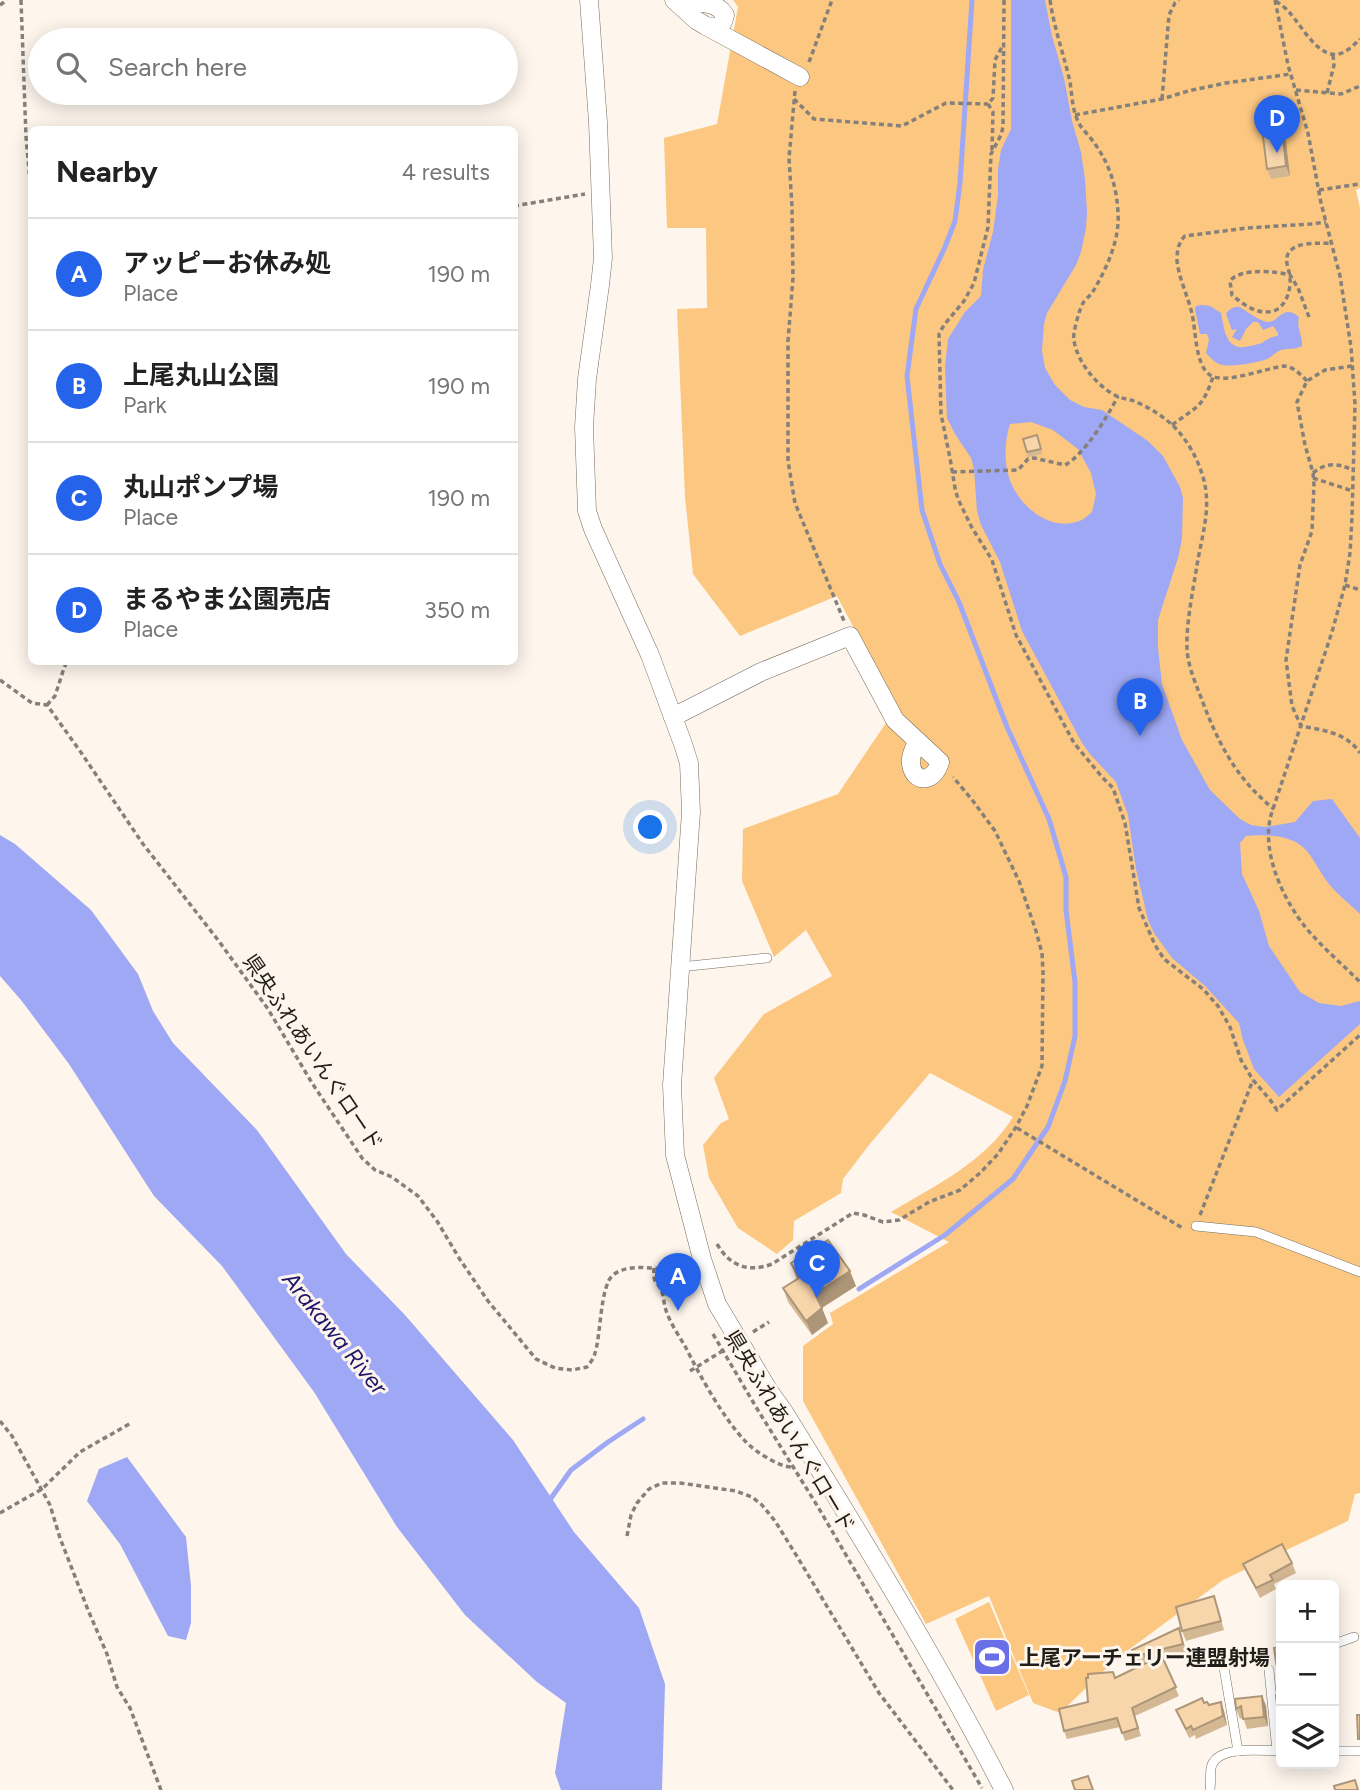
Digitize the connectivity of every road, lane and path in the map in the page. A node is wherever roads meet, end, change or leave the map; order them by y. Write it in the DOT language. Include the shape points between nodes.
graph roads {
  1 [pos="7,0"];
  2 [pos="21,0"];
  3 [pos="589,0"];
  4 [pos="832,0"];
  5 [pos="1004,0"];
  6 [pos="1050,0"];
  7 [pos="1179,0"];
  8 [pos="1275,0"];
  9 [pos="677,2"];
  10 [pos="0,5"];
  11 [pos="1360,39"];
  12 [pos="1003,45"];
  13 [pos="1333,55"];
  14 [pos="1291,74"];
  15 [pos="800,76"];
  16 [pos="1360,86"];
  17 [pos="1296,90"];
  18 [pos="1327,93"];
  19 [pos="794,99"];
  20 [pos="1162,99"];
  21 [pos="988,104"];
  22 [pos="1075,116"];
  23 [pos="992,152"];
  24 [pos="28,158"];
  25 [pos="1360,184"];
  26 [pos="1319,190"];
  27 [pos="600,192"];
  28 [pos="518,205"];
  29 [pos="1326,222"];
  30 [pos="1332,243"];
  31 [pos="1290,275"];
  32 [pos="1309,317"];
  33 [pos="1352,366"];
  34 [pos="1213,377"];
  35 [pos="1307,381"];
  36 [pos="1118,396"];
  37 [pos="1172,425"];
  38 [pos="1354,471"];
  39 [pos="952,472"];
  40 [pos="1313,476"];
  41 [pos="1353,491"];
  42 [pos="1345,585"];
  43 [pos="1360,590"];
  44 [pos="850,636"];
  45 [pos="66,665"];
  46 [pos="0,680"];
  47 [pos="47,705"];
  48 [pos="673,717"];
  49 [pos="1301,726"];
  50 [pos="917,742"];
  51 [pos="1360,753"];
  52 [pos="940,762"];
  53 [pos="1274,808"];
  54 [pos="767,958"];
  55 [pos="680,967"];
  56 [pos="1360,982"];
  57 [pos="1360,1035"];
  58 [pos="1253,1080"];
  59 [pos="1016,1127"];
  60 [pos="1196,1226"];
  61 [pos="716,1241"];
  62 [pos="654,1268"];
  63 [pos="1360,1272"];
  64 [pos="694,1287"];
  65 [pos="769,1322"];
  66 [pos="711,1328"];
  67 [pos="747,1335"];
  68 [pos="724,1350"];
  69 [pos="696,1367"];
  70 [pos="690,1371"];
  71 [pos="0,1421"];
  72 [pos="131,1423"];
  73 [pos="793,1467"];
  74 [pos="42,1489"];
  75 [pos="0,1513"];
  76 [pos="627,1536"];
  77 [pos="1354,1637"];
  78 [pos="1337,1643"];
  79 [pos="1222,1656"];
  80 [pos="1269,1670"];
  81 [pos="1276,1727"];
  82 [pos="1238,1751"];
  83 [pos="1276,1751"];
  84 [pos="1339,1751"];
  85 [pos="1360,1751"];
  86 [pos="161,1790"];
  87 [pos="953,1790"];
  88 [pos="983,1790"];
  89 [pos="1004,1790"];
  90 [pos="1210,1790"];
  1 -- 10 [label="path"];
  2 -- 24 [label="path"];
  3 -- 27 [label="street"];
  4 -- 15 [label="path" via="809,64"];
  5 -- 12 [label="path"];
  6 -- 22 [label="path"];
  7 -- 20 [label="path" via="1169,15"];
  8 -- 13 [label="path" via="1314,44"];
  8 -- 14 [label="path"];
  9 -- 15 [label="street" via="696,20"];
  11 -- 13 [label="path"];
  12 -- 21 [label="path" via="995,60 993,98"];
  12 -- 23 [label="path" via="1003,127"];
  13 -- 18 [label="path"];
  14 -- 17 [label="path"];
  14 -- 20 [label="path" via="1226,83"];
  15 -- 19 [label="path"];
  16 -- 18 [label="path" via="1341,94"];
  17 -- 18 [label="path"];
  17 -- 26 [label="path"];
  19 -- 21 [label="path" via="814,119 902,125 946,103"];
  19 -- 44 [label="path" via="789,158 793,278 788,461 795,503"];
  20 -- 22 [label="path"];
  21 -- 23 [label="path" via="993,112"];
  22 -- 36 [label="path" via="1110,168 1118,215 1111,255 1082,304 1073,339 1087,373"];
  23 -- 39 [label="path" via="988,227 974,284 939,334 941,414"];
  25 -- 26 [label="path"];
  26 -- 29 [label="path"];
  27 -- 28 [label="path"];
  27 -- 48 [label="street" via="603,258 584,427 587,511"];
  29 -- 30 [label="path"];
  29 -- 34 [label="path" via="1185,236 1179,242 1178,268 1197,347 1203,368"];
  30 -- 31 [label="path" via="1295,247 1287,259"];
  30 -- 33 [label="path"];
  31 -- 31 [label="path" via="1283,306 1269,312 1246,306 1230,288 1233,276 1242,274"];
  31 -- 32 [label="path"];
  33 -- 35 [label="path" via="1325,370"];
  33 -- 38 [label="path"];
  34 -- 35 [label="path" via="1284,366"];
  34 -- 37 [label="path" via="1199,406"];
  35 -- 40 [label="path" via="1297,402"];
  36 -- 37 [label="path" via="1150,409"];
  36 -- 39 [label="path" via="1078,455 1065,465 1034,458 1018,471"];
  37 -- 53 [label="path" via="1197,459 1208,499 1188,632 1188,661 1227,757 1248,785"];
  38 -- 40 [label="path" via="1330,464"];
  38 -- 41 [label="path"];
  39 -- 58 [label="path" via="958,499 992,560 1027,657 1074,743 1114,788 1125,823 1139,908 1151,937 1164,959 1218,1006"];
  40 -- 41 [label="path"];
  40 -- 49 [label="path" via="1312,531 1300,565 1286,660 1292,706"];
  41 -- 42 [label="path"];
  42 -- 43 [label="path"];
  42 -- 49 [label="path"];
  44 -- 48 [label="street" via="761,672"];
  44 -- 50 [label="street" via="895,720"];
  45 -- 47 [label="path"];
  46 -- 47 [label="path" via="32,703"];
  47 -- 62 [label="path, 県央ふれあいんぐロード" via="143,844 268,1009 362,1158 418,1196 488,1301 536,1359 555,1368 587,1367 595,1355 611,1276 626,1269"];
  48 -- 55 [label="street" via="691,780"];
  49 -- 51 [label="path" via="1338,734 1351,740"];
  49 -- 53 [label="path"];
  50 -- 52 [label="street"];
  50 -- 52 [label="street" via="911,765 915,774 931,777"];
  52 -- 59 [label="path" via="995,831 1019,881 1042,953 1042,1066"];
  53 -- 56 [label="path" via="1269,850 1289,903 1304,926"];
  54 -- 55 [label="lane"];
  55 -- 89 [label="street" via="672,1085 675,1156 717,1304 893,1591"];
  57 -- 58 [label="path" via="1277,1110"];
  58 -- 60 [label="path"];
  59 -- 60 [label="path" via="1185,1230"];
  59 -- 61 [label="path" via="998,1154 960,1190 899,1220 883,1222 853,1213 763,1268 732,1263"];
  60 -- 63 [label="lane" via="1256,1232"];
  62 -- 64 [label="path, 県央ふれあいんぐロード" via="676,1272"];
  62 -- 69 [label="path" via="666,1312"];
  65 -- 67 [label="path"];
  66 -- 68 [label="path, 県央ふれあいんぐロード"];
  68 -- 69 [label="path"];
  68 -- 73 [label="path, 県央ふれあいんぐロード"];
  69 -- 70 [label="path"];
  69 -- 73 [label="path" via="747,1444 786,1468"];
  71 -- 74 [label="path"];
  72 -- 74 [label="path" via="79,1452"];
  73 -- 88 [label="path, 県央ふれあいんぐロード"];
  74 -- 75 [label="path"];
  74 -- 86 [label="path"];
  76 -- 87 [label="path" via="637,1503 662,1483 737,1491 752,1497 775,1521 879,1693"];
  77 -- 78 [label="lane"];
  79 -- 82 [label="lane"];
  80 -- 81 [label="lane"];
  82 -- 83 [label="lane"];
  82 -- 90 [label="lane" via="1216,1758"];
  84 -- 85 [label="lane"];
}
